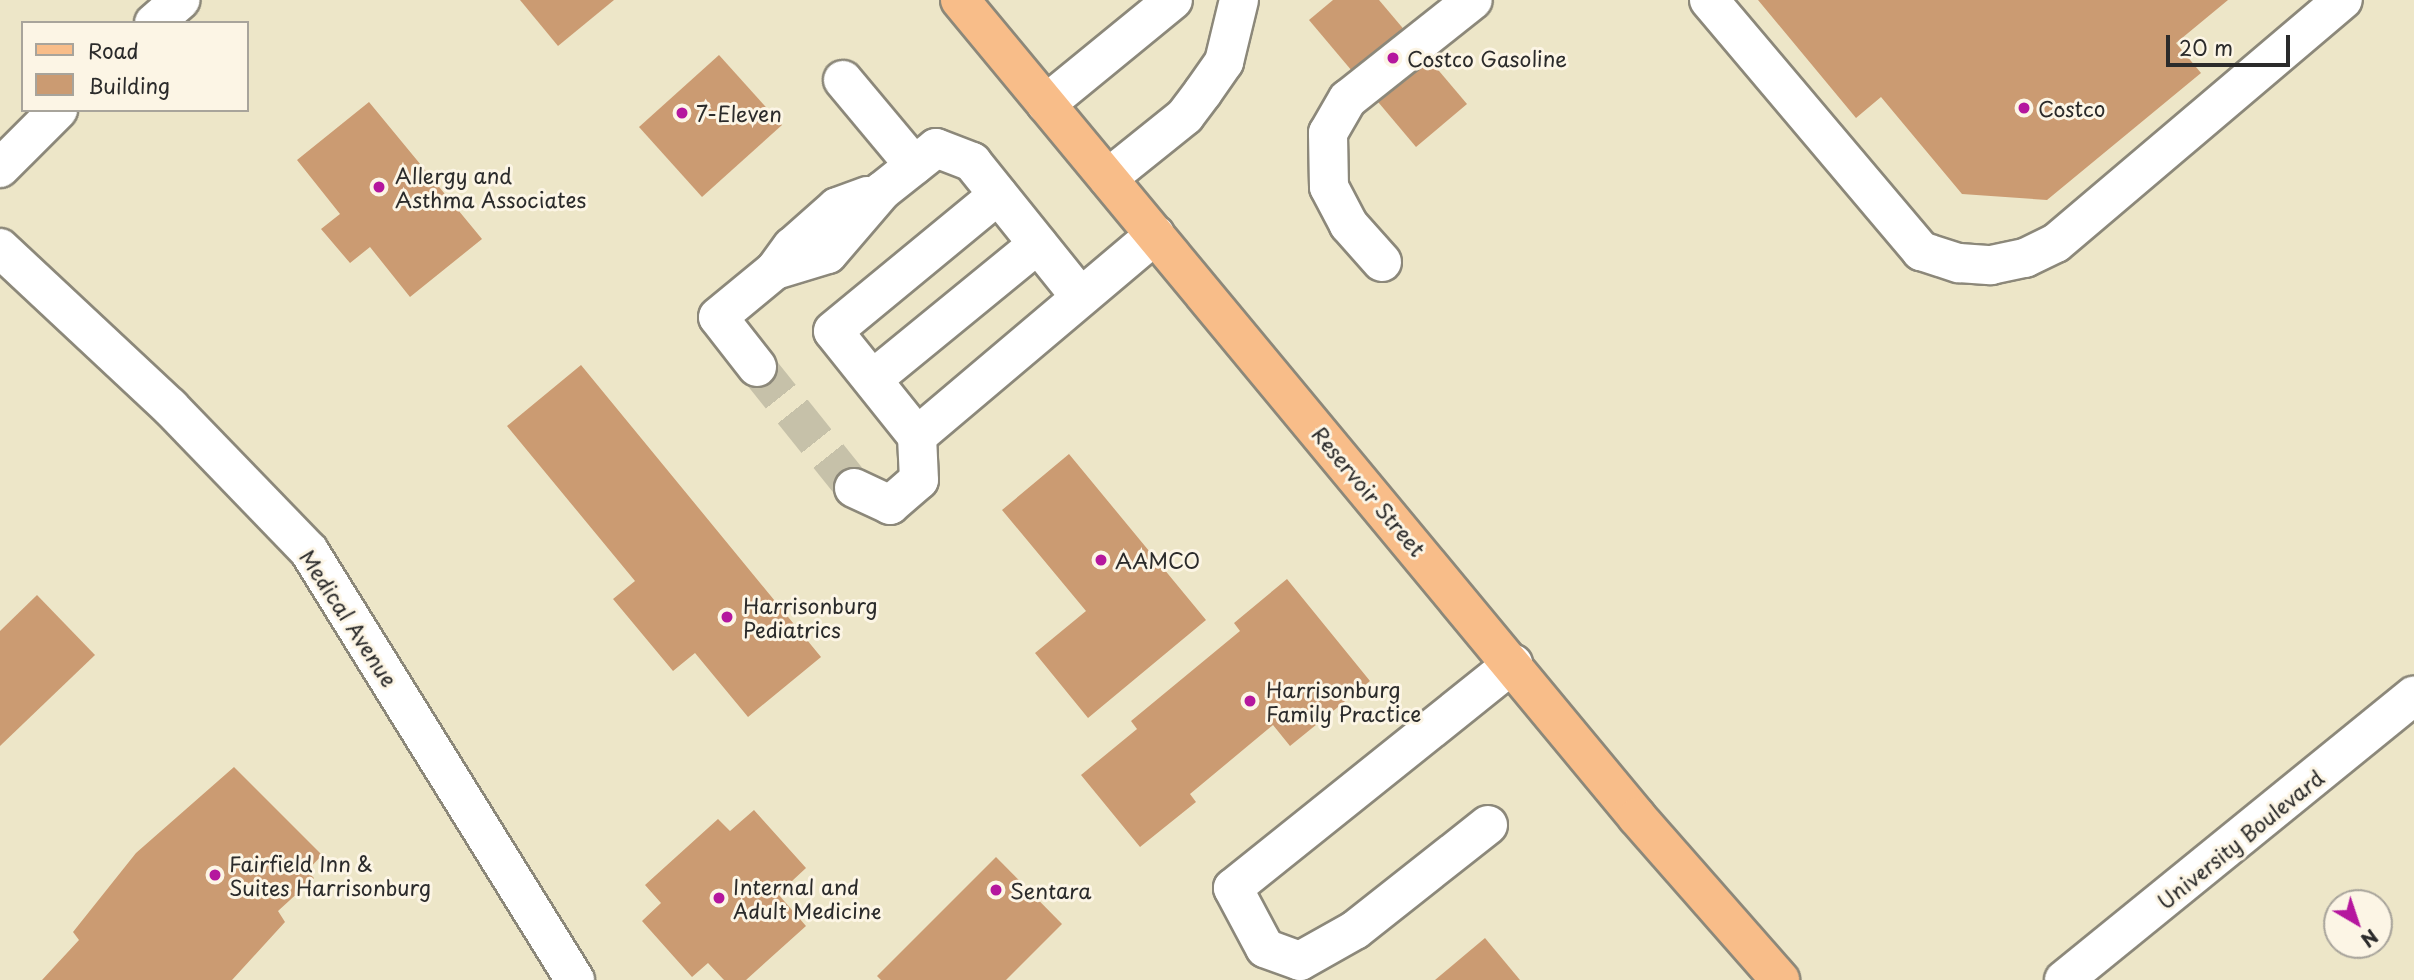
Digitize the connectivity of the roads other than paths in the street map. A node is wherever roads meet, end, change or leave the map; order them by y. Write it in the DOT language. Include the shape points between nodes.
graph roads {
  1 [pos="180,0"];
  2 [pos="1173,0"];
  3 [pos="1239,0"];
  4 [pos="1473,0"];
  5 [pos="1709,0"];
  6 [pos="2343,0"];
  7 [pos="970,3"];
  8 [pos="156,21"];
  9 [pos="843,80"];
  10 [pos="1046,104"];
  11 [pos="56,112"];
  12 [pos="914,165"];
  13 [pos="0,168"];
  14 [pos="1108,178"];
  15 [pos="998,195"];
  16 [pos="1154,235"];
  17 [pos="1038,244"];
  18 [pos="0,248"];
  19 [pos="1382,262"];
  20 [pos="1079,295"];
  21 [pos="757,367"];
  22 [pos="873,379"];
  23 [pos="917,436"];
  24 [pos="854,488"];
  25 [pos="1513,664"];
  26 [pos="2414,696"];
  27 [pos="1488,825"];
  28 [pos="1278,967"];
  29 [pos="575,980"];
  30 [pos="1780,980"];
  31 [pos="2064,980"];
  1 -- 8 [label="street"];
  2 -- 10 [label="street"];
  3 -- 14 [label="street" via="1224,62 1203,92 1185,116"];
  4 -- 19 [label="street" via="1348,99 1328,133 1329,187 1349,225"];
  5 -- 6 [label="street" via="1921,251 1959,263 1991,265 2025,258 2056,243"];
  7 -- 10 [label="main road, Reservoir Street"];
  9 -- 12 [label="street"];
  10 -- 14 [label="main road, Reservoir Street"];
  11 -- 13 [label="street"];
  12 -- 15 [label="street" via="936,148 972,162"];
  12 -- 21 [label="street" via="882,191 836,207 792,247 775,270 718,317"];
  14 -- 16 [label="main road, Reservoir Street"];
  15 -- 17 [label="street"];
  15 -- 22 [label="street" via="833,331"];
  16 -- 20 [label="street"];
  16 -- 25 [label="main road, Reservoir Street"];
  17 -- 20 [label="street"];
  17 -- 22 [label="street"];
  18 -- 29 [label="street, Medical Avenue" via="170,407 309,551"];
  20 -- 23 [label="street"];
  22 -- 23 [label="street"];
  23 -- 24 [label="street" via="919,480 890,505"];
  25 -- 28 [label="street" via="1233,888"];
  25 -- 30 [label="main road, Reservoir Street" via="1659,843"];
  26 -- 31 [label="street, University Boulevard"];
  27 -- 28 [label="street" via="1355,930 1300,961"];
}
